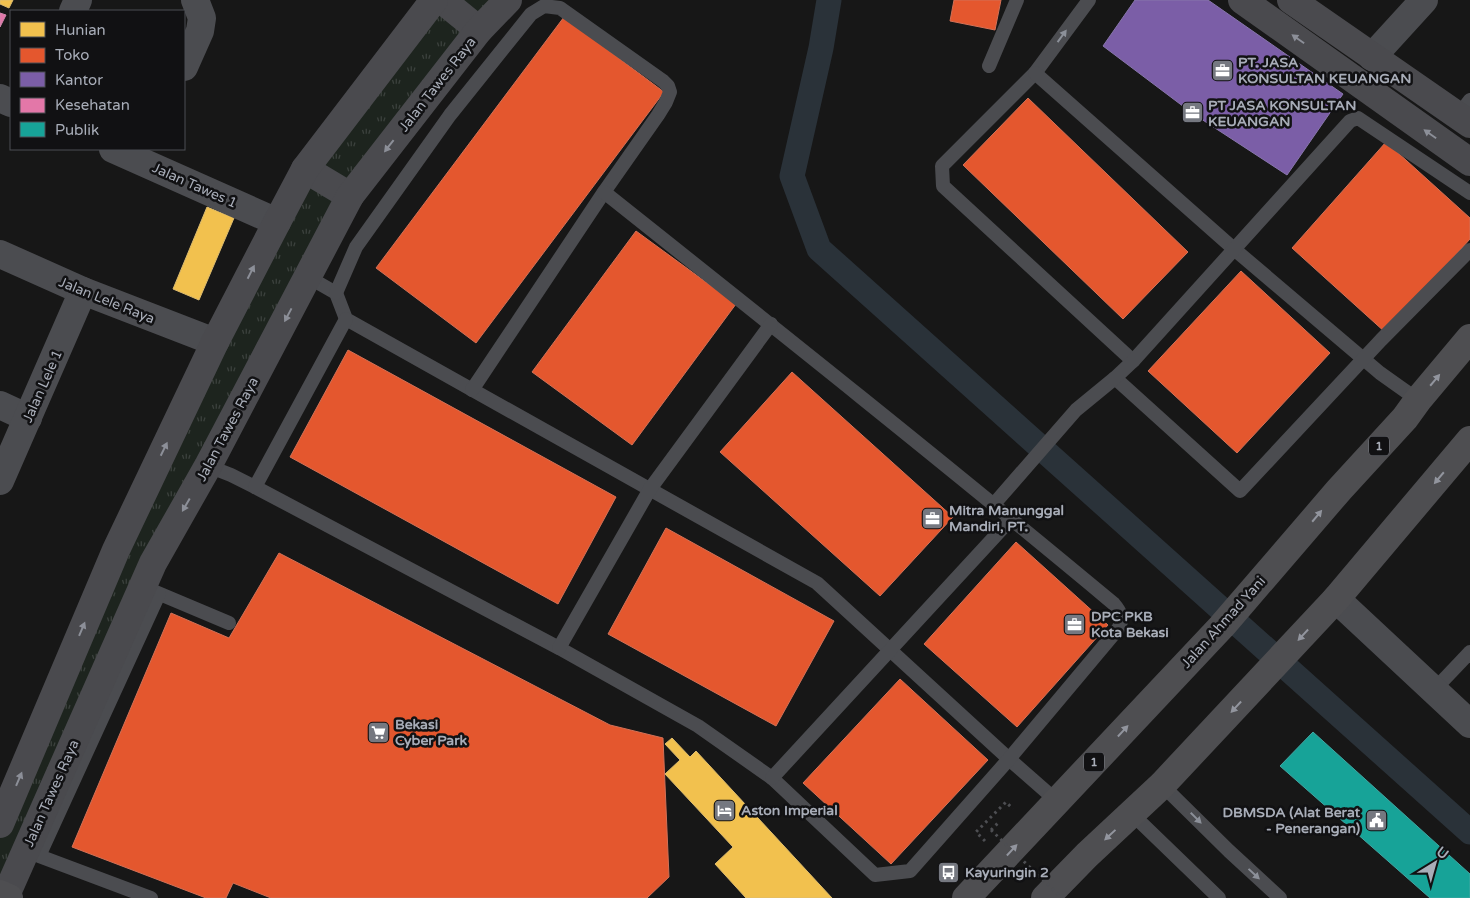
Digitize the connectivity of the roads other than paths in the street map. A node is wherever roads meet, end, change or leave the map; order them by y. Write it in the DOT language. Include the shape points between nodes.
graph roads {
  1 [pos="195,0"];
  2 [pos="434,0"];
  3 [pos="442,0"];
  4 [pos="508,0"];
  5 [pos="1017,0"];
  6 [pos="1089,0"];
  7 [pos="1242,0"];
  8 [pos="1291,0"];
  9 [pos="1424,0"];
  10 [pos="479,30"];
  11 [pos="1372,57"];
  12 [pos="185,65"];
  13 [pos="990,66"];
  14 [pos="1035,72"];
  15 [pos="1466,113"];
  16 [pos="118,150"];
  17 [pos="145,155"];
  18 [pos="1470,162"];
  19 [pos="305,169"];
  20 [pos="604,192"];
  21 [pos="1470,193"];
  22 [pos="350,196"];
  23 [pos="277,222"];
  24 [pos="1234,250"];
  25 [pos="1470,250"];
  26 [pos="0,254"];
  27 [pos="308,276"];
  28 [pos="83,291"];
  29 [pos="336,293"];
  30 [pos="346,319"];
  31 [pos="771,324"];
  32 [pos="1470,338"];
  33 [pos="215,342"];
  34 [pos="1364,359"];
  35 [pos="1133,361"];
  36 [pos="1116,378"];
  37 [pos="472,390"];
  38 [pos="1418,400"];
  39 [pos="0,405"];
  40 [pos="28,418"];
  41 [pos="1470,440"];
  42 [pos="208,466"];
  43 [pos="0,481"];
  44 [pos="255,487"];
  45 [pos="650,489"];
  46 [pos="994,504"];
  47 [pos="1011,519"];
  48 [pos="116,550"];
  49 [pos="152,581"];
  50 [pos="1336,600"];
  51 [pos="229,623"];
  52 [pos="559,648"];
  53 [pos="890,650"];
  54 [pos="1470,652"];
  55 [pos="1434,690"];
  56 [pos="1470,724"];
  57 [pos="1009,759"];
  58 [pos="772,778"];
  59 [pos="1162,785"];
  60 [pos="1058,802"];
  61 [pos="1132,814"];
  62 [pos="0,824"];
  63 [pos="5,895"];
  64 [pos="151,898"];
  65 [pos="966,898"];
  66 [pos="1045,898"];
  67 [pos="1219,898"];
  68 [pos="1280,898"];
  1 -- 12 [label="street" via="202,18 200,31"];
  2 -- 19 [label="street"];
  3 -- 10 [label="street"];
  4 -- 10 [label="street, Jalan Tawes Raya"];
  5 -- 13 [label="lane"];
  14 -- 6 [label="lane, one-way"];
  18 -- 7 [label="street, one-way"];
  8 -- 11 [label="street"];
  9 -- 11 [label="street"];
  10 -- 22 [label="street, Jalan Tawes Raya, one-way"];
  11 -- 15 [label="street"];
  14 -- 24 [label="lane"];
  14 -- 35 [label="lane" via="942,166 943,186"];
  16 -- 17 [label="street, Jalan Tawes 1"];
  17 -- 23 [label="street, Jalan Tawes 1"];
  19 -- 22 [label="street"];
  19 -- 23 [label="street"];
  20 -- 29 [label="lane" via="658,115 669,90 663,81 560,8 544,6 530,14 450,116 356,247"];
  20 -- 31 [label="lane"];
  20 -- 37 [label="lane"];
  21 -- 24 [label="lane" via="1354,118"];
  22 -- 27 [label="street, Jalan Tawes Raya"];
  33 -- 23 [label="street, one-way"];
  24 -- 34 [label="lane"];
  24 -- 35 [label="lane"];
  25 -- 34 [label="lane"];
  26 -- 28 [label="street, Jalan Lele Raya"];
  27 -- 29 [label="lane"];
  27 -- 42 [label="street, Jalan Tawes Raya, one-way"];
  28 -- 33 [label="street, Jalan Lele Raya"];
  28 -- 40 [label="street, Jalan Lele 1"];
  29 -- 30 [label="lane"];
  30 -- 37 [label="lane"];
  30 -- 44 [label="lane"];
  31 -- 45 [label="lane"];
  31 -- 46 [label="lane"];
  38 -- 32 [label="highway, Jalan Ahmad Yani / 1, one-way"];
  48 -- 33 [label="street, one-way"];
  34 -- 36 [label="lane" via="1240,491"];
  34 -- 38 [label="lane"];
  35 -- 36 [label="lane"];
  36 -- 46 [label="lane" via="1076,410"];
  37 -- 45 [label="lane"];
  60 -- 38 [label="highway, Jalan Ahmad Yani / 1, one-way" via="1222,626"];
  39 -- 40 [label="street"];
  40 -- 43 [label="street, Jalan Lele 1"];
  41 -- 50 [label="highway, one-way"];
  42 -- 44 [label="lane"];
  42 -- 49 [label="street, Jalan Tawes Raya, one-way"];
  44 -- 52 [label="lane"];
  45 -- 52 [label="lane"];
  45 -- 53 [label="lane" via="817,583"];
  46 -- 47 [label="lane"];
  47 -- 53 [label="lane"];
  47 -- 57 [label="lane" via="1114,604 1122,618 1118,629"];
  48 -- 49 [label="street"];
  62 -- 48 [label="street, one-way"];
  49 -- 51 [label="lane"];
  49 -- 63 [label="street, Jalan Tawes Raya"];
  49 -- 64 [label="lane" via="39,856"];
  50 -- 55 [label="street"];
  50 -- 59 [label="highway, one-way"];
  52 -- 58 [label="lane" via="698,726"];
  53 -- 57 [label="lane"];
  53 -- 58 [label="lane"];
  54 -- 55 [label="lane"];
  55 -- 56 [label="street"];
  57 -- 58 [label="lane" via="910,870 875,875"];
  57 -- 60 [label="lane"];
  59 -- 61 [label="highway"];
  59 -- 68 [label="lane, one-way"];
  65 -- 60 [label="highway, Jalan Ahmad Yani / 1, one-way"];
  61 -- 66 [label="highway, one-way"];
  61 -- 67 [label="lane"];
}
